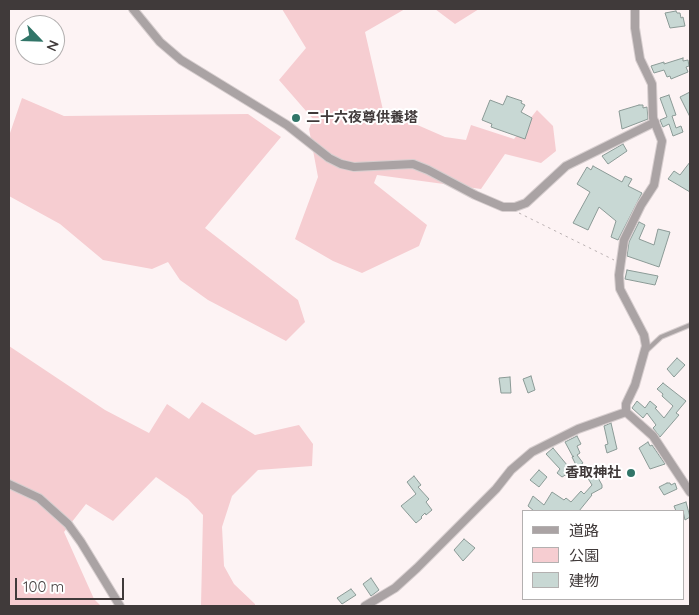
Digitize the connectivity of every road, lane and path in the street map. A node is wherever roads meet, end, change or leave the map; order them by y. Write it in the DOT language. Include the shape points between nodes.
graph roads {
  1 [pos="133,9"];
  2 [pos="635,9"];
  3 [pos="655,122"];
  4 [pos="508,207"];
  5 [pos="621,263"];
  6 [pos="690,325"];
  7 [pos="645,352"];
  8 [pos="626,412"];
  9 [pos="9,484"];
  10 [pos="690,492"];
  11 [pos="120,606"];
  12 [pos="365,606"];
  1 -- 4 [label="street" via="160,42 181,60 287,125 329,158 354,167 413,164 496,205"];
  2 -- 3 [label="street" via="640,59 652,84"];
  3 -- 4 [label="street" via="566,166 526,202"];
  3 -- 5 [label="street" via="662,141 659,167 654,185 624,240"];
  4 -- 5 [label="path"];
  5 -- 7 [label="street" via="618,275 620,290 644,335"];
  6 -- 7 [label="lane" via="661,337"];
  7 -- 8 [label="street"];
  8 -- 10 [label="street" via="652,436"];
  8 -- 12 [label="street" via="532,452 423,563 395,588"];
  9 -- 11 [label="street" via="39,498 68,524"];
}
